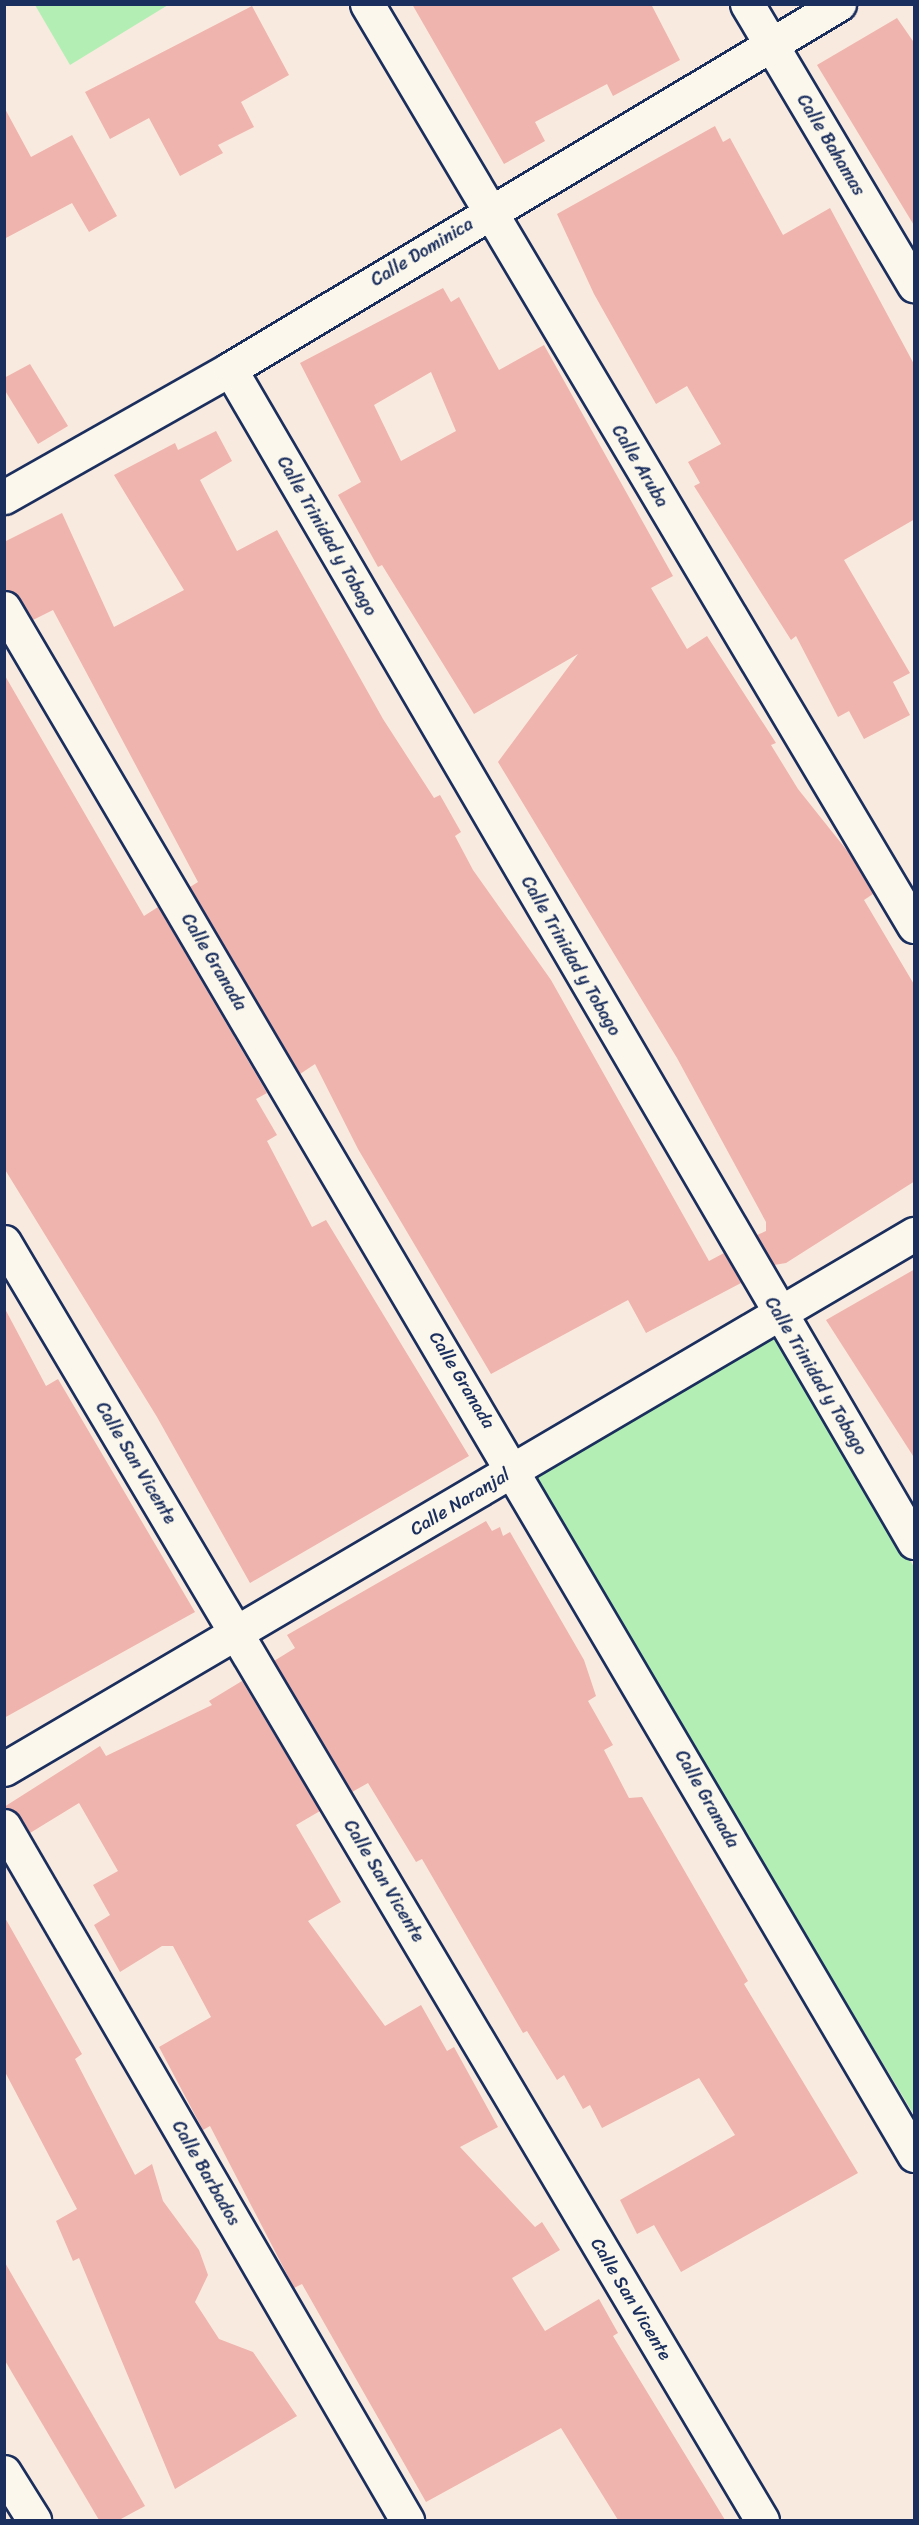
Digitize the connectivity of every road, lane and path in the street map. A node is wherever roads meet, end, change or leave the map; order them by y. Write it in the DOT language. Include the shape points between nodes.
graph roads {
  1 [pos="367,4"];
  2 [pos="747,4"];
  3 [pos="838,4"];
  4 [pos="771,44"];
  5 [pos="488,212"];
  6 [pos="915,285"];
  7 [pos="230,369"];
  8 [pos="4,497"];
  9 [pos="4,608"];
  10 [pos="915,926"];
  11 [pos="915,1234"];
  12 [pos="4,1242"];
  13 [pos="778,1312"];
  14 [pos="515,1470"];
  15 [pos="915,1542"];
  16 [pos="237,1634"];
  17 [pos="4,1769"];
  18 [pos="4,1827"];
  19 [pos="915,2155"];
  20 [pos="4,2472"];
  21 [pos="33,2520"];
  22 [pos="407,2520"];
  23 [pos="762,2520"];
  1 -- 5 [label="street, Calle Aruba"];
  2 -- 4 [label="street, Calle Bahamas"];
  3 -- 4 [label="street, Calle Dominica"];
  4 -- 5 [label="street, Calle Dominica"];
  4 -- 6 [label="street, Calle Bahamas"];
  5 -- 7 [label="street, Calle Dominica"];
  5 -- 10 [label="street, Calle Aruba"];
  7 -- 8 [label="street, Calle Dominica"];
  7 -- 13 [label="street, Calle Trinidad y Tobago"];
  9 -- 14 [label="street, Calle Granada"];
  11 -- 13 [label="street, Calle Naranjal"];
  12 -- 16 [label="street, Calle San Vicente"];
  13 -- 14 [label="street, Calle Naranjal"];
  13 -- 15 [label="street, Calle Trinidad y Tobago"];
  14 -- 16 [label="street, Calle Naranjal"];
  14 -- 19 [label="street, Calle Granada"];
  16 -- 17 [label="street, Calle Naranjal"];
  16 -- 23 [label="street, Calle San Vicente"];
  18 -- 22 [label="street, Calle Barbados"];
  20 -- 21 [label="street"];
}
